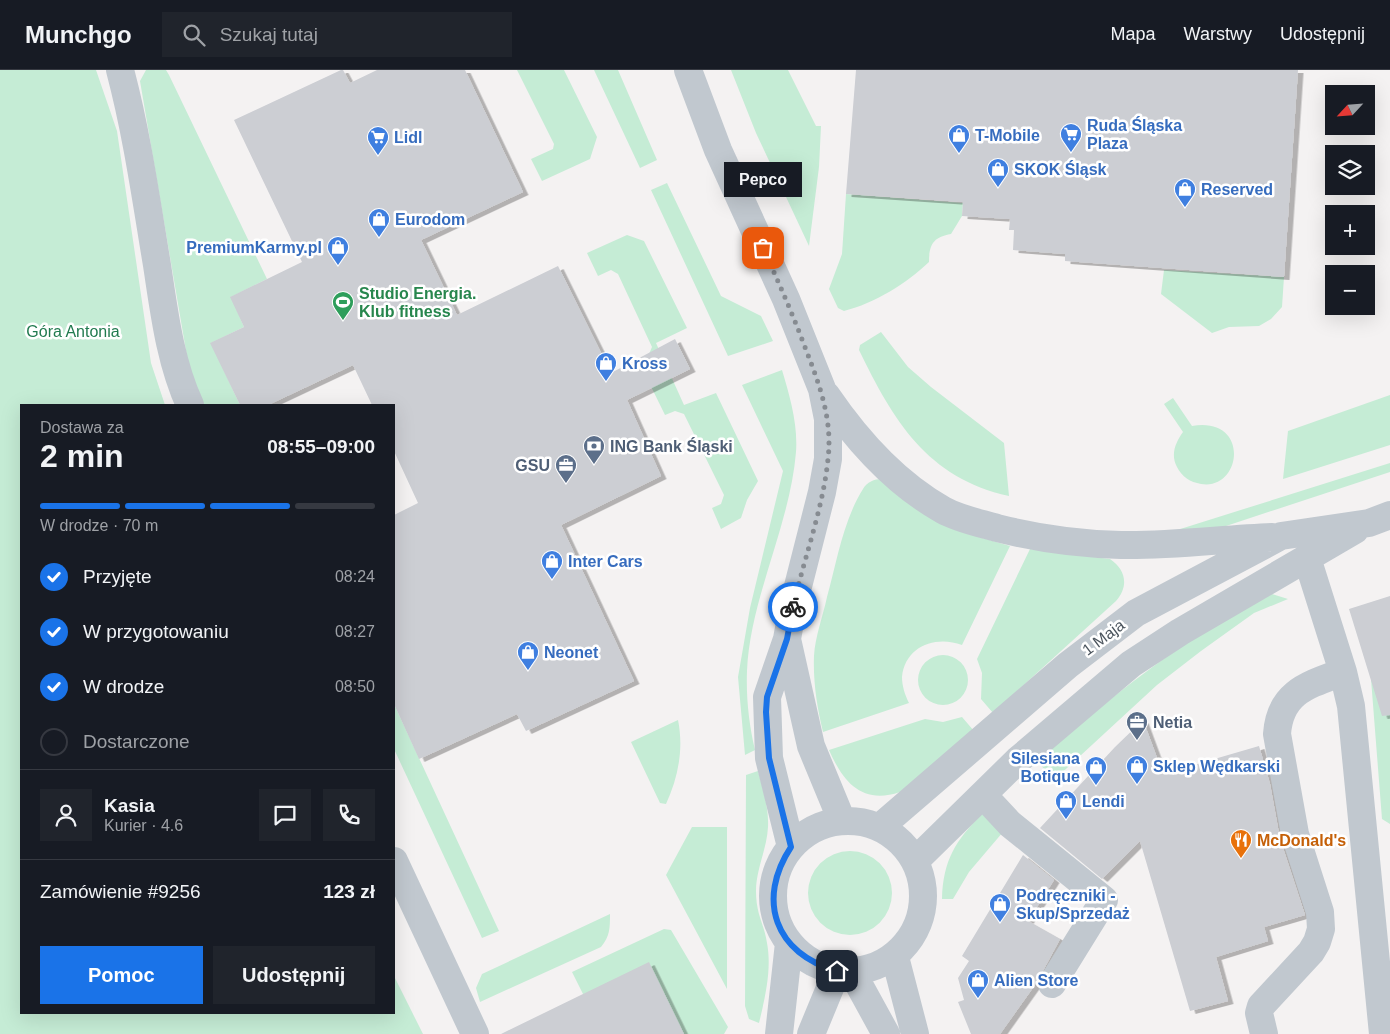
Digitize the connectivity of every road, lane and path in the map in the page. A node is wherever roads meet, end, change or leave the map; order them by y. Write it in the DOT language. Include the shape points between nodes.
graph roads {
  1 [pos="120,70"];
  2 [pos="688,70"];
  3 [pos="822,389"];
  4 [pos="190,404"];
  5 [pos="1379,519"];
  6 [pos="1281,536"];
  7 [pos="1307,558"];
  8 [pos="787,639"];
  9 [pos="1343,672"];
  10 [pos="982,795"];
  11 [pos="842,820"];
  12 [pos="880,827"];
  13 [pos="791,847"];
  14 [pos="915,861"];
  15 [pos="395,863"];
  16 [pos="789,943"];
  17 [pos="895,956"];
  18 [pos="844,972"];
  19 [pos="1052,984"];
  20 [pos="475,1034"];
  21 [pos="779,1034"];
  22 [pos="811,1034"];
  23 [pos="886,1034"];
  24 [pos="915,1034"];
  25 [pos="1264,1034"];
  26 [pos="1383,1034"];
  1 -- 4 [label="street" via="135,127 179,382"];
  2 -- 3 [label="street" via="718,150 786,298"];
  3 -- 6 [label="street" via="846,424 912,490 945,511 984,524 1023,534 1120,545"];
  3 -- 8 [label="street" via="828,419 828,459"];
  5 -- 6 [label="street, 1 Maja"];
  5 -- 7 [label="street, 1 Maja"];
  6 -- 12 [label="street, 1 Maja" via="1162,598 1106,634"];
  7 -- 9 [label="street"];
  7 -- 10 [label="street, 1 Maja" via="1131,664 1018,760"];
  8 -- 11 [label="street" via="811,746"];
  8 -- 13 [label="street" via="767,697 766,727 769,758"];
  9 -- 25 [label="street" via="1301,690 1282,707 1278,718 1277,734 1295,834 1322,928 1311,952 1261,1006 1259,1013"];
  9 -- 26 [label="street" via="1351,706"];
  10 -- 14 [label="street, 1 Maja"];
  10 -- 19 [label="street" via="1010,824 1104,900"];
  11 -- 12 [label="street" via="862,821"];
  11 -- 13 [label="street" via="805,834"];
  12 -- 14 [label="street" via="901,841"];
  13 -- 16 [label="street" via="779,864 773,905 778,926"];
  14 -- 17 [label="street" via="924,886 923,912 913,937"];
  15 -- 20 [label="street"];
  16 -- 18 [label="street" via="803,957 819,966"];
  16 -- 21 [label="street"];
  17 -- 18 [label="street" via="867,970"];
  17 -- 24 [label="street"];
  18 -- 22 [label="street"];
  18 -- 23 [label="street"];
}
